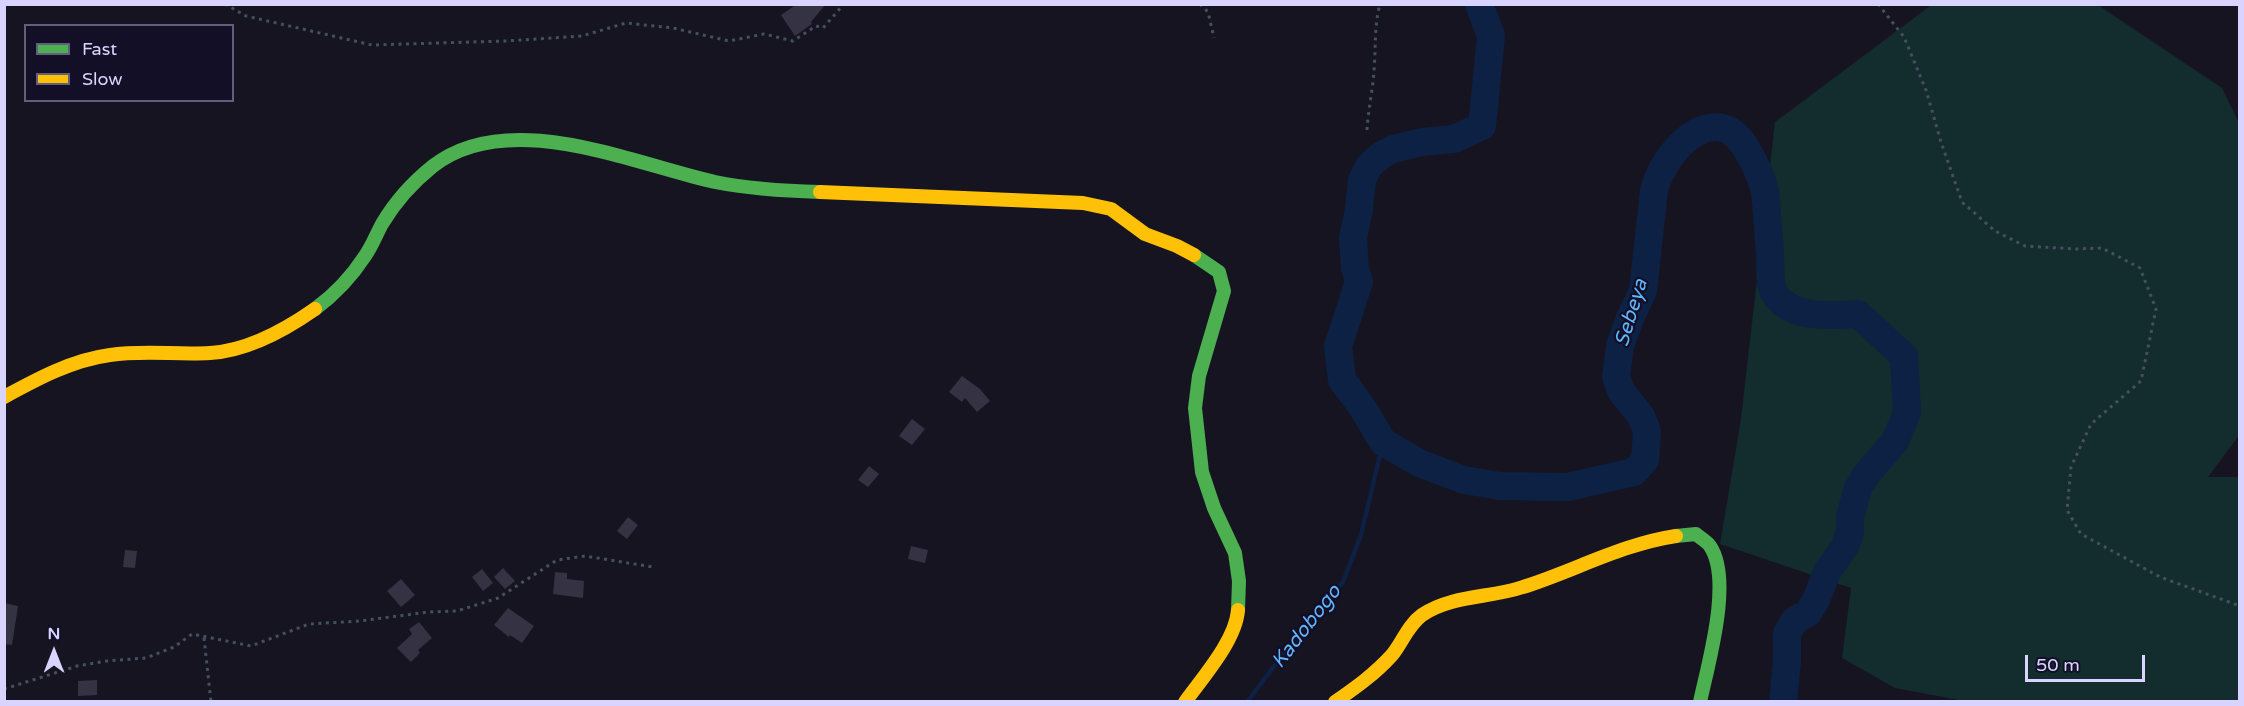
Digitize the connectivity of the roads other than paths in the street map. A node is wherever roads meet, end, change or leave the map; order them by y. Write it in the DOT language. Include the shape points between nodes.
graph roads {
  1 [pos="4,397"];
  2 [pos="1185,702"];
  3 [pos="1335,702"];
  4 [pos="1700,702"];
  1 -- 2 [label="street" via="67,364 123,353 229,350 262,339 303,318 329,299 366,256 387,217 417,181 443,159 504,140 536,140 587,148 748,188 1062,201 1102,207 1145,234 1203,260 1219,272 1224,291 1199,376 1195,408 1202,472 1235,553 1239,581 1237,620 1223,648"];
  3 -- 4 [label="street" via="1370,680 1419,617 1437,606 1521,588 1628,546 1696,534 1710,546 1720,573 1719,604"];
}
